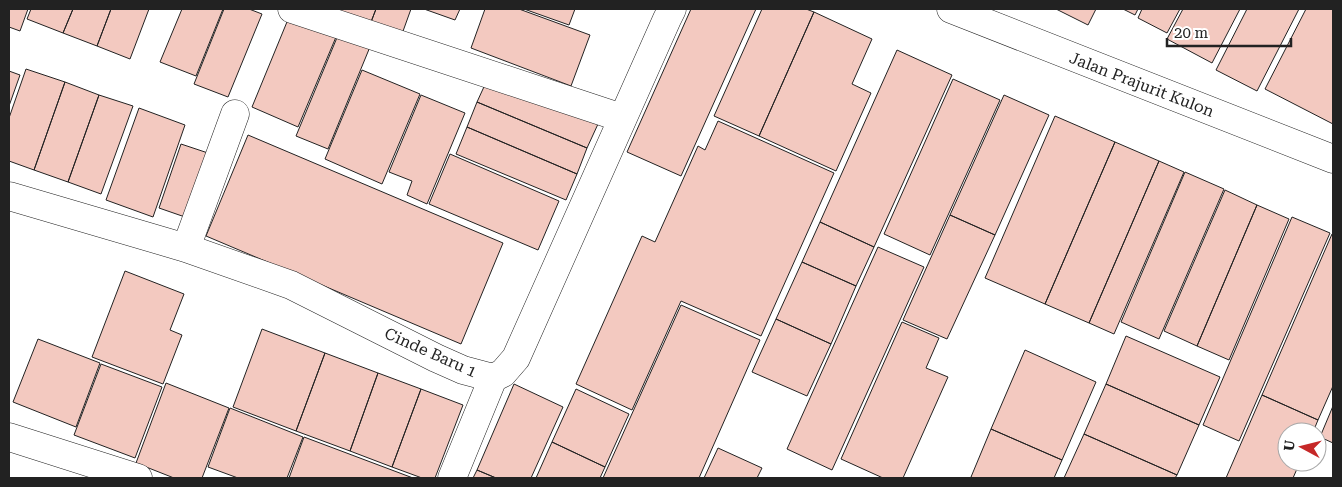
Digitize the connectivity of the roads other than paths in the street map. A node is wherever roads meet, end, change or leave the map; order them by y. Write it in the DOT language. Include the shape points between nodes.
graph roads {
  1 [pos="292,9"];
  2 [pos="672,9"];
  3 [pos="951,9"];
  4 [pos="235,114"];
  5 [pos="622,118"];
  6 [pos="1333,159"];
  7 [pos="9,196"];
  8 [pos="186,248"];
  9 [pos="493,378"];
  10 [pos="9,437"];
  11 [pos="138,478"];
  12 [pos="452,478"];
  1 -- 5 [label="street"];
  2 -- 5 [label="street, Cinde Baru 1"];
  3 -- 6 [label="street, Jalan Prajurit Kulon"];
  4 -- 8 [label="street"];
  5 -- 9 [label="street, Cinde Baru 1" via="516,358 503,373"];
  7 -- 8 [label="street, Cinde Baru 1"];
  8 -- 9 [label="street, Cinde Baru 1" via="291,285 436,358"];
  9 -- 12 [label="street"];
  10 -- 11 [label="street"];
}
